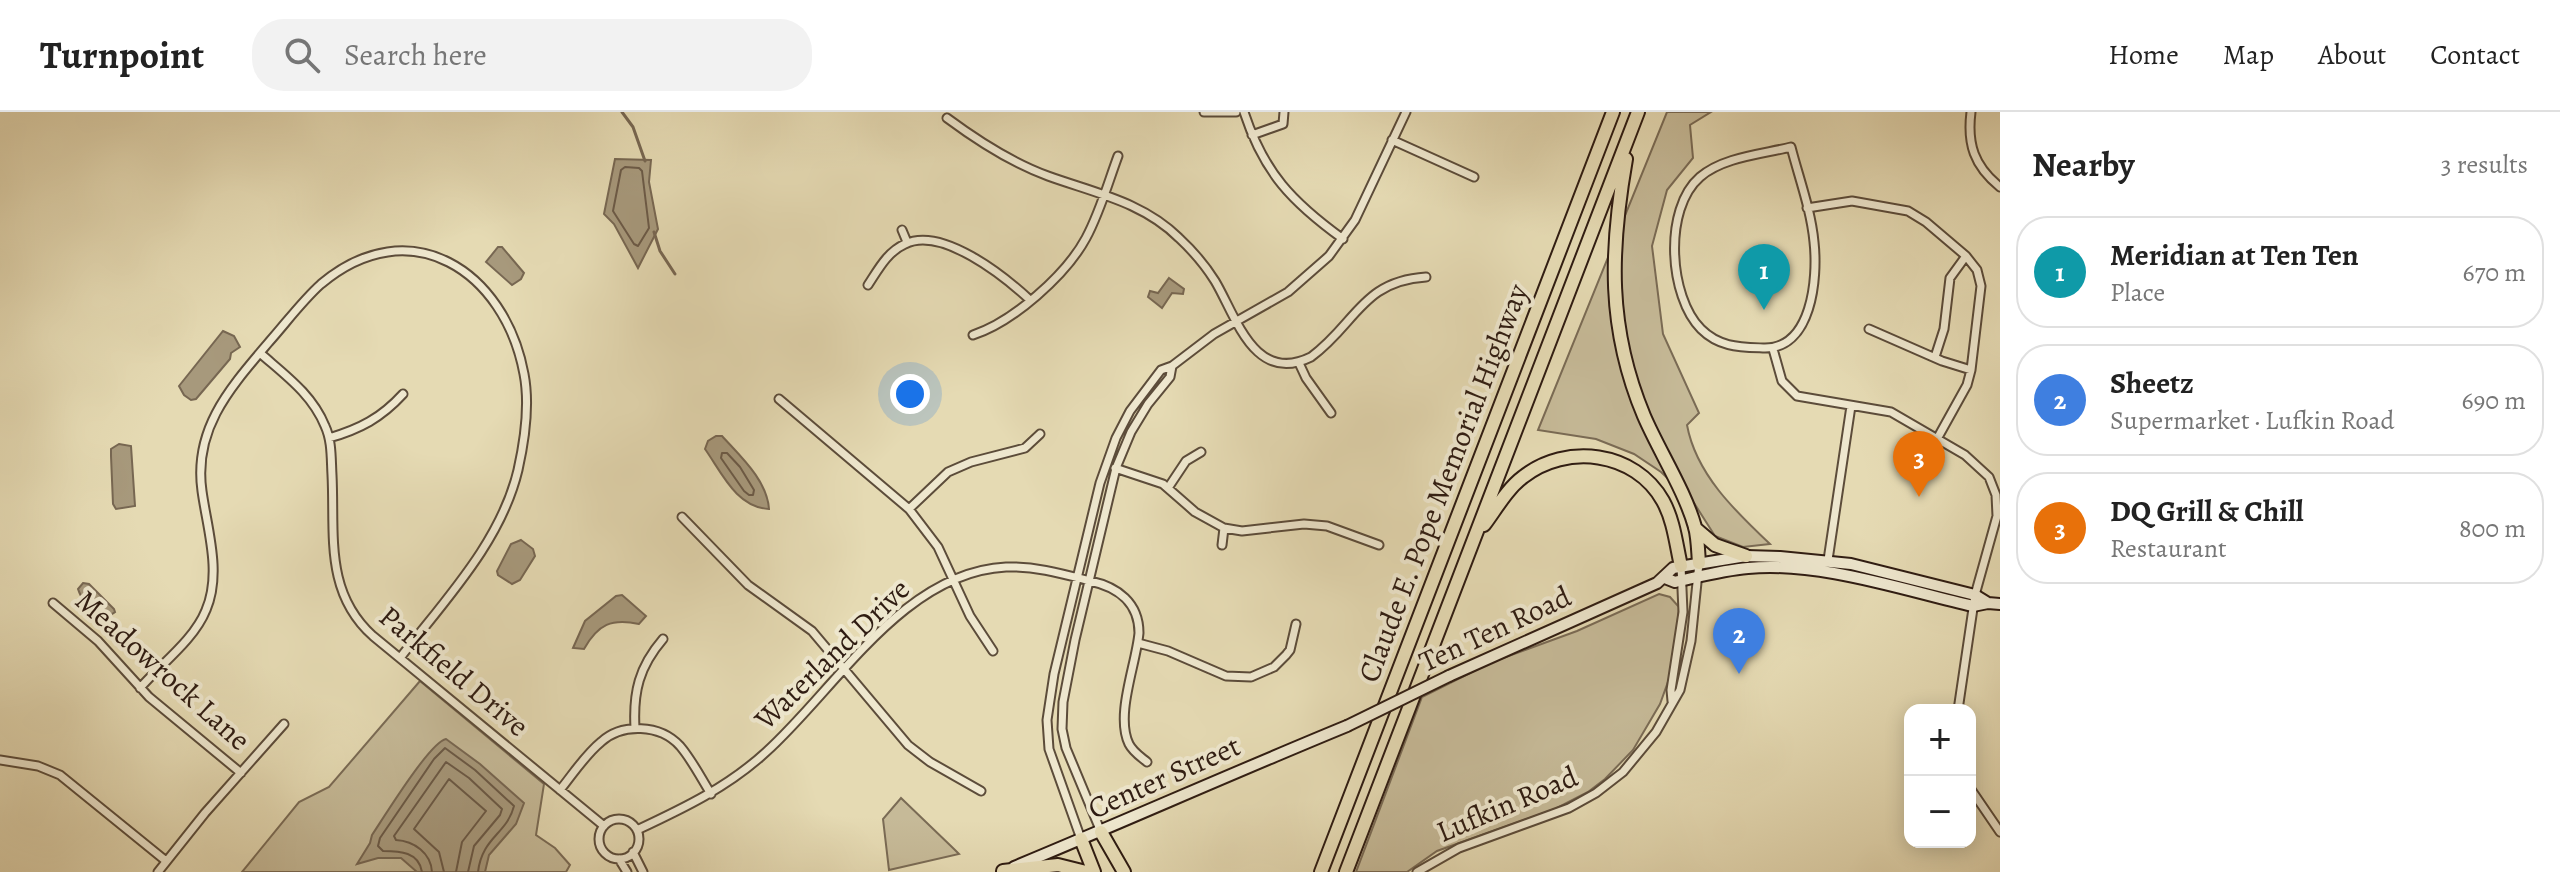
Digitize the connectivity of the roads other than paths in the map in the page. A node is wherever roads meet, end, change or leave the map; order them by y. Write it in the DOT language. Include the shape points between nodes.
graph roads {
  1 [pos="1204,112"];
  2 [pos="1236,112"];
  3 [pos="1244,112"];
  4 [pos="1284,112"];
  5 [pos="1406,112"];
  6 [pos="1613,112"];
  7 [pos="1638,112"];
  8 [pos="1971,112"];
  9 [pos="947,118"];
  10 [pos="1632,128"];
  11 [pos="1252,135"];
  12 [pos="1392,140"];
  13 [pos="1118,156"];
  14 [pos="1474,177"];
  15 [pos="2000,187"];
  16 [pos="1104,194"];
  17 [pos="1807,208"];
  18 [pos="902,230"];
  19 [pos="1343,239"];
  20 [pos="907,242"];
  21 [pos="1966,256"];
  22 [pos="1426,277"];
  23 [pos="868,285"];
  24 [pos="1030,300"];
  25 [pos="1236,322"];
  26 [pos="1869,329"];
  27 [pos="973,335"];
  28 [pos="1773,349"];
  29 [pos="260,353"];
  30 [pos="1935,357"];
  31 [pos="1299,363"];
  32 [pos="1172,366"];
  33 [pos="1971,370"];
  34 [pos="403,394"];
  35 [pos="779,399"];
  36 [pos="1851,406"];
  37 [pos="1331,413"];
  38 [pos="1040,434"];
  39 [pos="329,438"];
  40 [pos="1937,439"];
  41 [pos="1201,452"];
  42 [pos="1105,465"];
  43 [pos="1116,468"];
  44 [pos="1168,488"];
  45 [pos="909,509"];
  46 [pos="682,517"];
  47 [pos="1224,528"];
  48 [pos="1695,528"];
  49 [pos="1473,541"];
  50 [pos="1222,545"];
  51 [pos="1379,545"];
  52 [pos="1746,556"];
  53 [pos="1828,560"];
  54 [pos="1699,563"];
  55 [pos="1681,566"];
  56 [pos="1697,577"];
  57 [pos="1078,578"];
  58 [pos="1665,578"];
  59 [pos="955,580"];
  60 [pos="1089,580"];
  61 [pos="1681,581"];
  62 [pos="1974,600"];
  63 [pos="53,603"];
  64 [pos="2000,604"];
  65 [pos="1296,624"];
  66 [pos="663,639"];
  67 [pos="1138,643"];
  68 [pos="993,651"];
  69 [pos="400,658"];
  70 [pos="845,670"];
  71 [pos="140,688"];
  72 [pos="1672,701"];
  73 [pos="1959,704"];
  74 [pos="284,724"];
  75 [pos="1347,726"];
  76 [pos="635,728"];
  77 [pos="0,760"];
  78 [pos="1147,762"];
  79 [pos="241,773"];
  80 [pos="560,790"];
  81 [pos="981,791"];
  82 [pos="711,794"];
  83 [pos="1976,797"];
  84 [pos="604,826"];
  85 [pos="637,830"];
  86 [pos="1101,832"];
  87 [pos="2000,832"];
  88 [pos="1081,839"];
  89 [pos="633,852"];
  90 [pos="619,859"];
  91 [pos="166,861"];
  92 [pos="1321,871"];
  93 [pos="158,872"];
  94 [pos="627,872"];
  95 [pos="643,872"];
  96 [pos="1002,872"];
  97 [pos="1086,872"];
  98 [pos="1094,872"];
  99 [pos="1124,872"];
  100 [pos="1346,872"];
  101 [pos="1417,872"];
  1 -- 2 [label="street"];
  3 -- 11 [label="street"];
  4 -- 11 [label="street" via="1283,124"];
  5 -- 12 [label="street"];
  6 -- 92 [label="highway, Claude E. Pope Memorial Highway"];
  7 -- 10 [label="highway, Claude E. Pope Memorial Highway"];
  8 -- 15 [label="street" via="1972,150 1982,170"];
  9 -- 16 [label="street" via="1021,164"];
  10 -- 48 [label="highway" via="1613,248 1616,314 1643,414"];
  10 -- 49 [label="highway, Claude E. Pope Memorial Highway"];
  11 -- 19 [label="street" via="1285,190"];
  12 -- 14 [label="street"];
  12 -- 19 [label="street"];
  13 -- 16 [label="street"];
  16 -- 24 [label="street" via="1079,250"];
  16 -- 25 [label="street" via="1145,212 1180,239 1208,271"];
  17 -- 21 [label="street" via="1852,201 1898,208 1926,222"];
  17 -- 28 [label="street" via="1815,258 1807,317 1793,338"];
  17 -- 28 [label="street" via="1791,147 1707,172 1689,190 1675,225 1674,255 1696,323 1718,342"];
  18 -- 20 [label="street"];
  19 -- 25 [label="street" via="1301,282"];
  20 -- 23 [label="street" via="890,254"];
  20 -- 24 [label="street" via="930,241 956,250 1000,274"];
  21 -- 30 [label="street" via="1950,278"];
  21 -- 33 [label="street" via="1981,286"];
  22 -- 31 [label="street" via="1400,280 1379,290 1321,350"];
  24 -- 27 [label="street" via="1005,321"];
  25 -- 31 [label="street" via="1263,356"];
  25 -- 32 [label="street"];
  26 -- 30 [label="street"];
  28 -- 36 [label="street" via="1782,381 1797,396"];
  29 -- 39 [label="street, Parkfield Drive" via="308,397"];
  29 -- 69 [label="street" via="329,278 370,255 400,250 436,256 463,270 490,297 512,333 527,402 515,481 485,546"];
  29 -- 71 [label="street" via="221,401 203,445 201,481 211,544 208,605 195,629"];
  30 -- 33 [label="street"];
  31 -- 37 [label="street"];
  32 -- 42 [label="street" via="1161,370 1130,411"];
  32 -- 43 [label="street" via="1170,377 1131,432"];
  33 -- 40 [label="street"];
  34 -- 39 [label="street" via="369,424"];
  35 -- 45 [label="street"];
  36 -- 40 [label="street" via="1891,412"];
  36 -- 53 [label="street"];
  38 -- 45 [label="street" via="1025,448 948,472"];
  39 -- 69 [label="street, Parkfield Drive" via="340,591 363,627"];
  40 -- 62 [label="street" via="1984,470 1996,495 1995,524"];
  41 -- 44 [label="street" via="1186,461"];
  42 -- 43 [label="street"];
  42 -- 57 [label="street"];
  43 -- 44 [label="street"];
  43 -- 60 [label="street"];
  44 -- 47 [label="street"];
  45 -- 59 [label="street"];
  46 -- 70 [label="street" via="748,585 812,631"];
  47 -- 50 [label="street"];
  47 -- 51 [label="street" via="1318,525"];
  48 -- 52 [label="highway" via="1715,545"];
  48 -- 54 [label="highway"];
  49 -- 55 [label="highway" via="1527,474 1555,459 1593,455 1624,466 1654,489 1673,524"];
  49 -- 100 [label="highway, Claude E. Pope Memorial Highway"];
  52 -- 53 [label="main road, Ten Ten Road"];
  52 -- 54 [label="main road, Ten Ten Road"];
  53 -- 62 [label="main road, Ten Ten Road"];
  54 -- 55 [label="main road, Ten Ten Road"];
  54 -- 56 [label="street, Lufkin Road"];
  55 -- 58 [label="main road, Ten Ten Road"];
  55 -- 61 [label="street, Lufkin Road"];
  56 -- 61 [label="main road, Ten Ten Road"];
  56 -- 62 [label="main road, Ten Ten Road" via="1749,568 1811,571"];
  56 -- 72 [label="street, Lufkin Road" via="1691,641 1680,690"];
  57 -- 59 [label="street, Waterland Drive" via="1004,567"];
  57 -- 60 [label="street, Waterland Drive"];
  57 -- 88 [label="street" via="1047,720 1049,749"];
  58 -- 61 [label="main road, Ten Ten Road"];
  58 -- 75 [label="main road, Ten Ten Road, bridge"];
  59 -- 68 [label="street"];
  59 -- 70 [label="street, Waterland Drive" via="919,598"];
  60 -- 67 [label="street, Waterland Drive" via="1130,602 1139,622"];
  60 -- 86 [label="street" via="1062,729 1070,762"];
  61 -- 72 [label="street, Lufkin Road" via="1683,612"];
  62 -- 64 [label="main road, Ten Ten Road"];
  62 -- 73 [label="street"];
  63 -- 71 [label="street, Meadowrock Lane" via="98,641"];
  65 -- 67 [label="street" via="1286,655 1251,677 1226,676"];
  66 -- 76 [label="street" via="638,677"];
  67 -- 78 [label="street" via="1126,728 1130,745"];
  69 -- 80 [label="street, Parkfield Drive"];
  70 -- 81 [label="street" via="908,745"];
  70 -- 82 [label="street, Waterland Drive" via="768,750"];
  71 -- 79 [label="street, Meadowrock Lane"];
  72 -- 101 [label="street, Lufkin Road" via="1646,746 1596,793 1459,848"];
  74 -- 79 [label="street"];
  75 -- 86 [label="main road, Center Street"];
  76 -- 80 [label="street" via="604,739"];
  76 -- 82 [label="street" via="676,742"];
  77 -- 91 [label="street" via="60,775"];
  79 -- 91 [label="street"];
  80 -- 84 [label="street, Parkfield Drive"];
  82 -- 85 [label="street, Waterland Drive"];
  83 -- 87 [label="street"];
  84 -- 85 [label="street" via="622,819"];
  84 -- 90 [label="street" via="599,838 603,850"];
  85 -- 89 [label="street"];
  86 -- 88 [label="main road, Center Street"];
  86 -- 99 [label="highway"];
  88 -- 96 [label="main road, Center Street"];
  88 -- 98 [label="highway"];
  89 -- 90 [label="street"];
  89 -- 95 [label="street"];
  90 -- 94 [label="street"];
  91 -- 93 [label="street"];
  96 -- 97 [label="highway" via="1058,865"];
}
